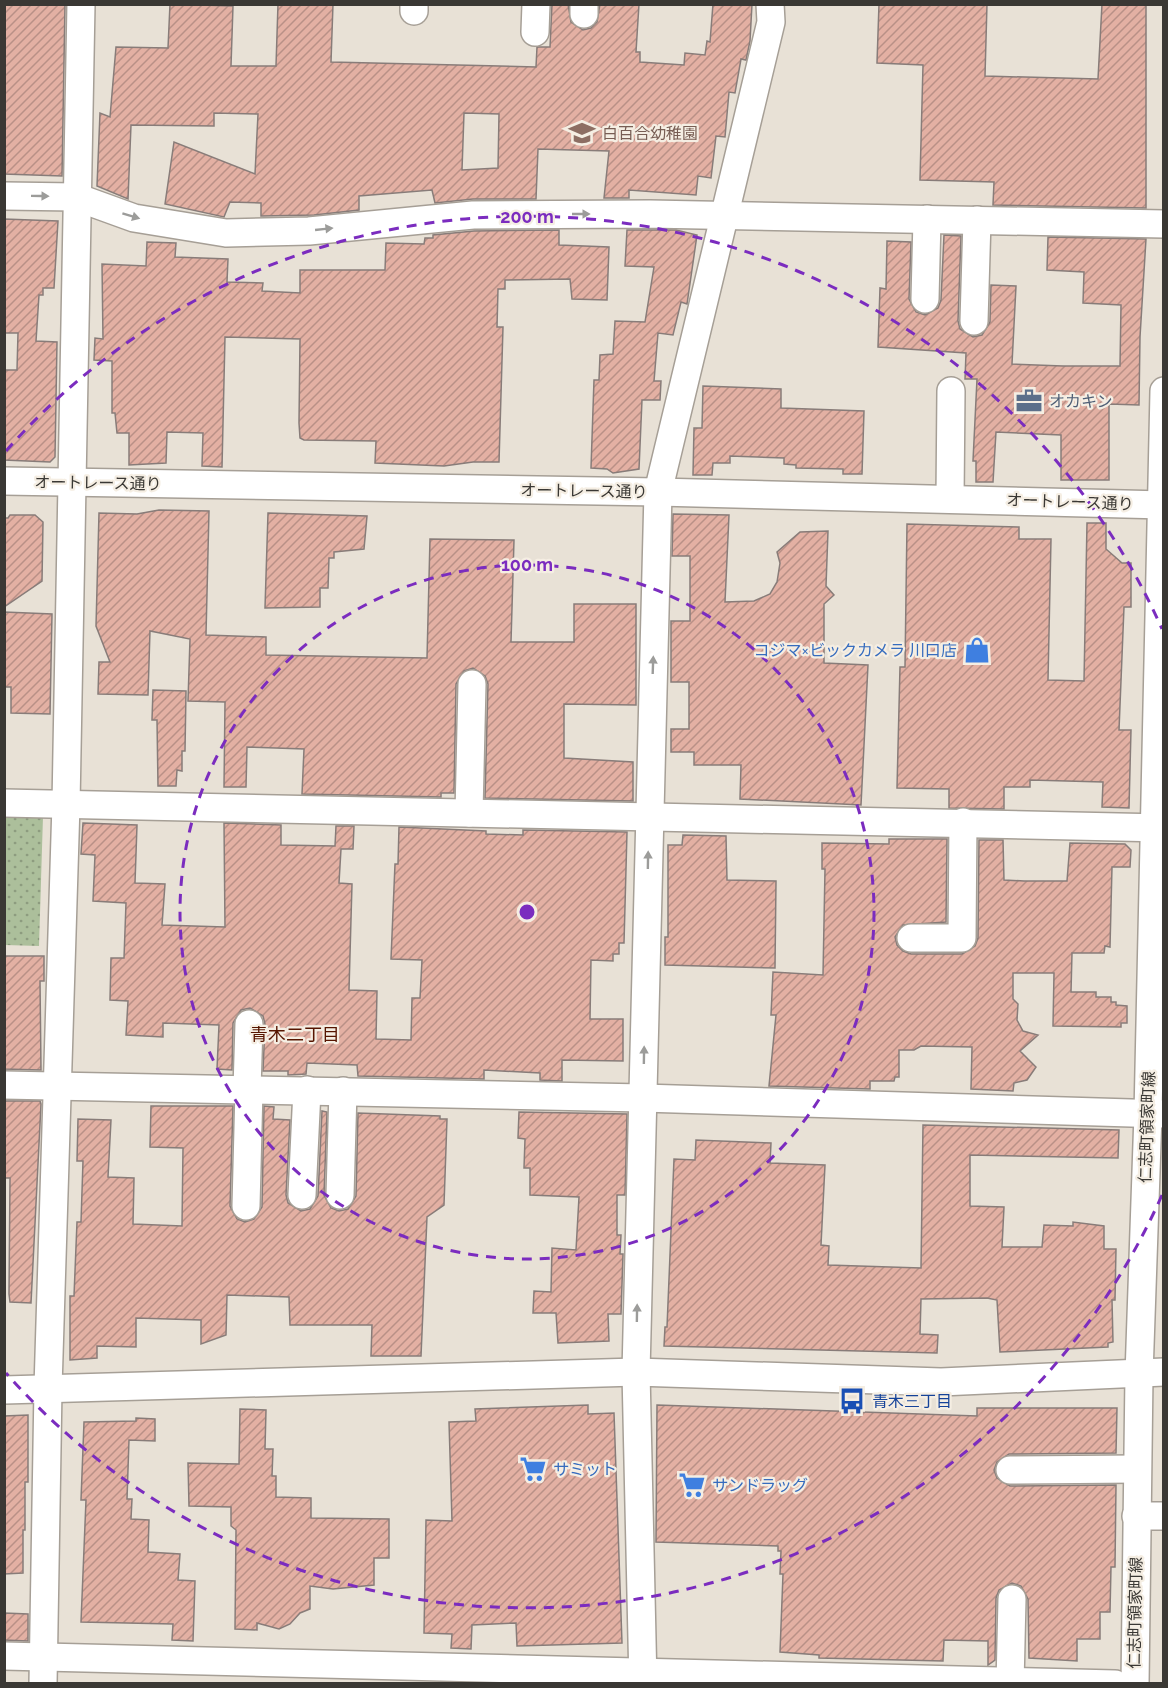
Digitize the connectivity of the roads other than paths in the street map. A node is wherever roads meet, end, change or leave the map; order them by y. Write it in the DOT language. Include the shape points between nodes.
graph roads {
  1 [pos="81,4"];
  2 [pos="536,4"];
  3 [pos="770,4"];
  4 [pos="535,32"];
  5 [pos="4,196"];
  6 [pos="76,196"];
  7 [pos="725,215"];
  8 [pos="927,219"];
  9 [pos="977,220"];
  10 [pos="1164,224"];
  11 [pos="925,299"];
  12 [pos="974,321"];
  13 [pos="951,391"];
  14 [pos="1164,391"];
  15 [pos="4,481"];
  16 [pos="70,482"];
  17 [pos="658,492"];
  18 [pos="950,498"];
  19 [pos="1162,505"];
  20 [pos="472,684"];
  21 [pos="4,803"];
  22 [pos="66,804"];
  23 [pos="469,813"];
  24 [pos="648,818"];
  25 [pos="963,822"];
  26 [pos="1158,828"];
  27 [pos="910,938"];
  28 [pos="1158,942"];
  29 [pos="249,1024"];
  30 [pos="4,1084"];
  31 [pos="56,1085"];
  32 [pos="248,1089"];
  33 [pos="307,1090"];
  34 [pos="343,1091"];
  35 [pos="643,1098"];
  36 [pos="1156,1114"];
  37 [pos="302,1195"];
  38 [pos="340,1195"];
  39 [pos="246,1206"];
  40 [pos="636,1371"];
  41 [pos="1151,1373"];
  42 [pos="48,1388"];
  43 [pos="4,1390"];
  44 [pos="1137,1469"];
  45 [pos="1010,1470"];
  46 [pos="1136,1516"];
  47 [pos="1164,1516"];
  48 [pos="1012,1599"];
  49 [pos="4,1656"];
  50 [pos="44,1657"];
  51 [pos="643,1677"];
  52 [pos="836,1681"];
  53 [pos="943,1682"];
  54 [pos="1010,1682"];
  55 [pos="43,1683"];
  56 [pos="1115,1683"];
  57 [pos="1135,1683"];
  1 -- 6 [label="street"];
  2 -- 4 [label="street"];
  3 -- 7 [label="street" via="771,22"];
  5 -- 6 [label="street, one-way"];
  6 -- 7 [label="street, one-way" via="134,218 226,233 309,231 473,215"];
  6 -- 16 [label="street"];
  7 -- 8 [label="street"];
  7 -- 17 [label="street"];
  8 -- 9 [label="street"];
  8 -- 11 [label="street"];
  9 -- 10 [label="street"];
  9 -- 12 [label="street"];
  13 -- 18 [label="street"];
  14 -- 19 [label="street, 仁志町領家町線"];
  15 -- 16 [label="street, オートレース通り"];
  16 -- 17 [label="street, オートレース通り"];
  16 -- 22 [label="street"];
  17 -- 18 [label="street, オートレース通り"];
  24 -- 17 [label="street, one-way"];
  18 -- 19 [label="street, オートレース通り"];
  19 -- 26 [label="street, 仁志町領家町線"];
  20 -- 23 [label="street"];
  21 -- 22 [label="street"];
  22 -- 23 [label="street"];
  22 -- 31 [label="street"];
  23 -- 24 [label="street"];
  24 -- 25 [label="street"];
  35 -- 24 [label="street, one-way"];
  25 -- 26 [label="street"];
  25 -- 27 [label="street" via="962,939"];
  26 -- 28 [label="street, 仁志町領家町線"];
  28 -- 36 [label="street, 仁志町領家町線"];
  29 -- 32 [label="street"];
  30 -- 31 [label="street"];
  31 -- 32 [label="street"];
  31 -- 42 [label="street"];
  32 -- 33 [label="street"];
  32 -- 39 [label="street"];
  33 -- 34 [label="street"];
  33 -- 37 [label="street"];
  34 -- 35 [label="street"];
  34 -- 38 [label="street"];
  35 -- 36 [label="street"];
  40 -- 35 [label="street, one-way"];
  36 -- 41 [label="street, 仁志町領家町線"];
  40 -- 41 [label="street" via="941,1382"];
  40 -- 42 [label="street"];
  40 -- 51 [label="street"];
  41 -- 44 [label="street, 仁志町領家町線"];
  42 -- 43 [label="street"];
  42 -- 50 [label="street"];
  44 -- 45 [label="street"];
  44 -- 46 [label="street, 仁志町領家町線"];
  46 -- 47 [label="street"];
  46 -- 57 [label="street, 仁志町領家町線"];
  48 -- 54 [label="street"];
  49 -- 50 [label="street"];
  50 -- 51 [label="street"];
  50 -- 55 [label="street"];
  51 -- 52 [label="street"];
  52 -- 53 [label="street"];
  53 -- 54 [label="street"];
  54 -- 56 [label="street"];
}
